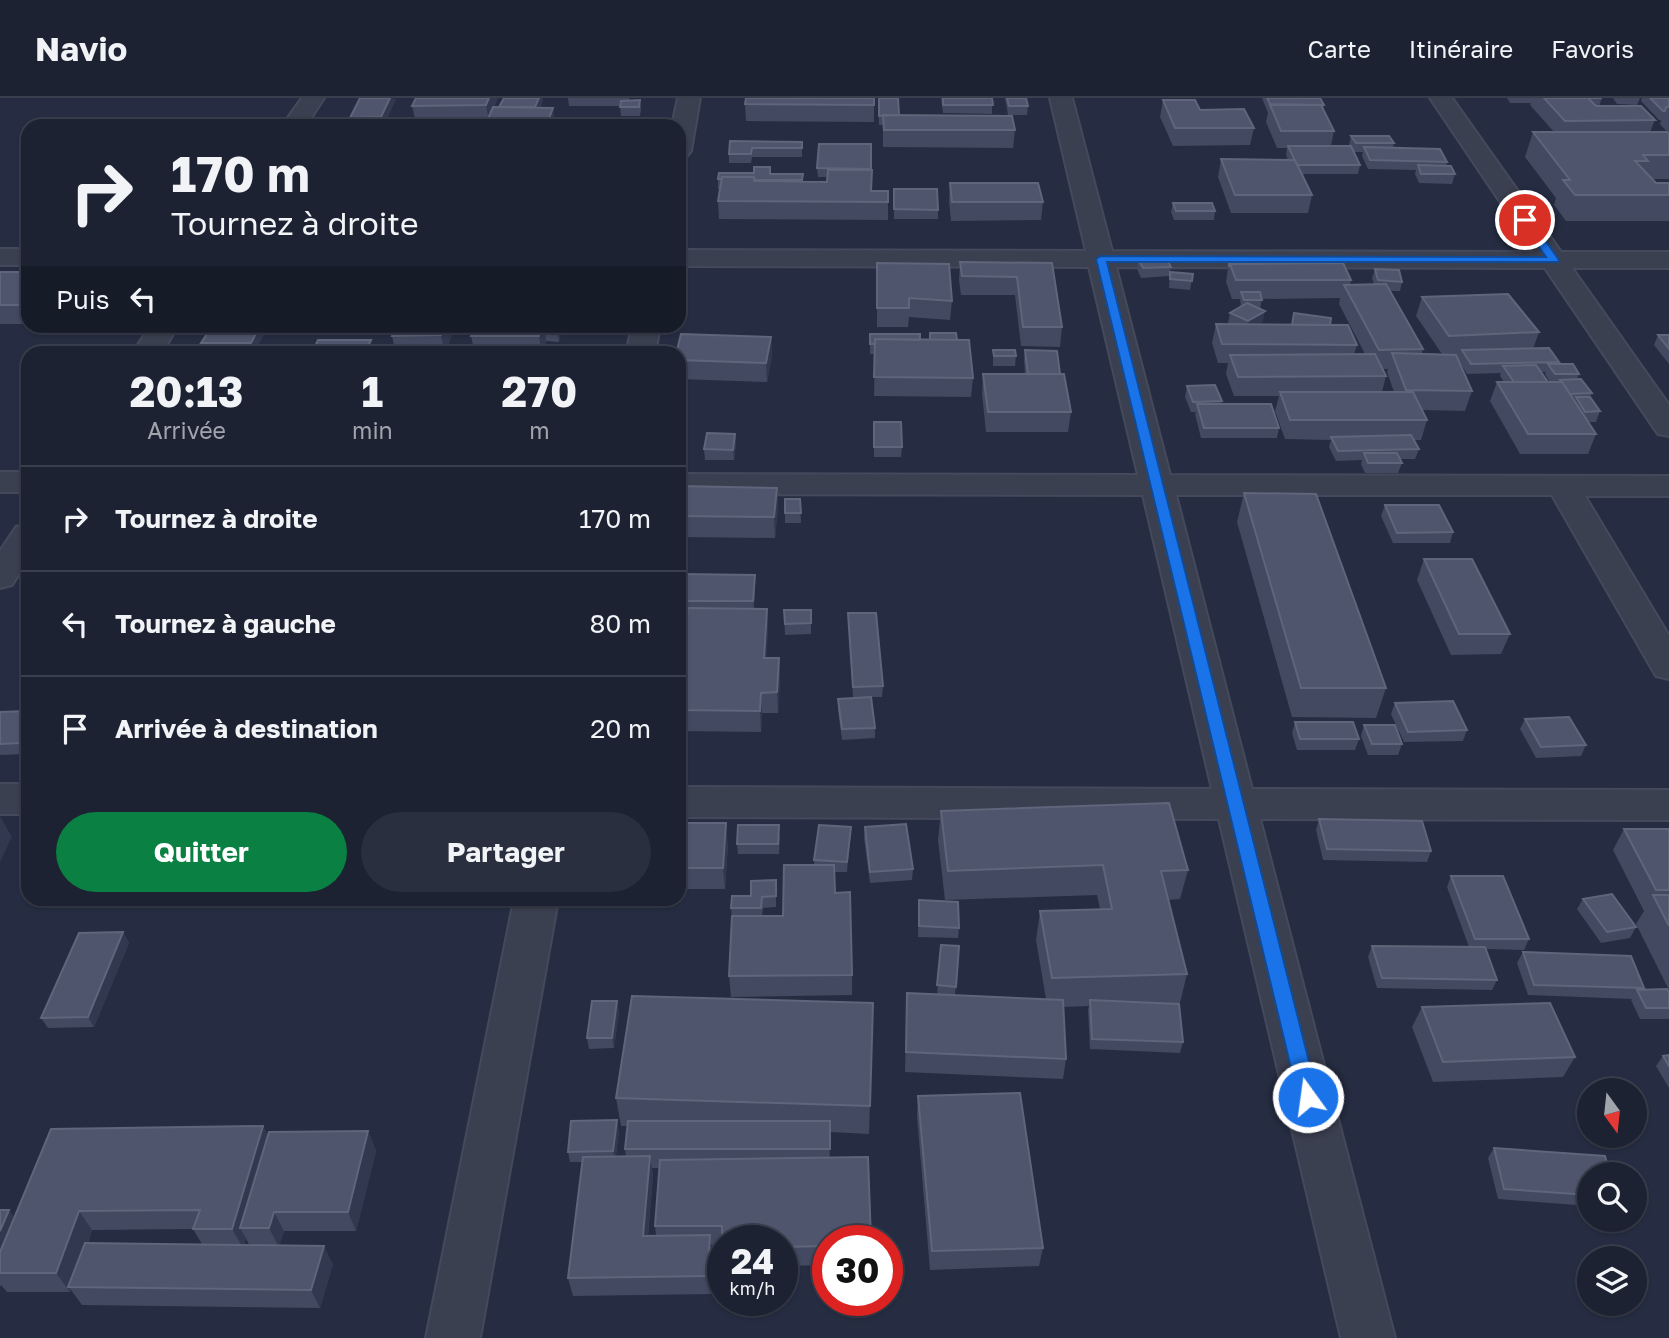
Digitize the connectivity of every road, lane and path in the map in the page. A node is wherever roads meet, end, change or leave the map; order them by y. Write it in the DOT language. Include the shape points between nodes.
graph roads {
  1 [pos="313,98"];
  2 [pos="689,98"];
  3 [pos="1061,98"];
  4 [pos="1441,98"];
  5 [pos="299,119"];
  6 [pos="685,119"];
  7 [pos="0,257"];
  8 [pos="21,257"];
  9 [pos="686,258"];
  10 [pos="1101,259"];
  11 [pos="1554,260"];
  12 [pos="1669,260"];
  13 [pos="1669,427"];
  14 [pos="0,482"];
  15 [pos="21,482"];
  16 [pos="686,484"];
  17 [pos="1157,485"];
  18 [pos="1563,486"];
  19 [pos="1669,486"];
  20 [pos="21,545"];
  21 [pos="0,577"];
  22 [pos="1669,667"];
  23 [pos="0,799"];
  24 [pos="21,799"];
  25 [pos="686,802"];
  26 [pos="1235,803"];
  27 [pos="1669,805"];
  28 [pos="535,906"];
  29 [pos="453,1338"];
  30 [pos="1368,1338"];
  1 -- 5 [label="street"];
  2 -- 6 [label="street"];
  3 -- 10 [label="street"];
  4 -- 11 [label="street"];
  7 -- 8 [label="street"];
  9 -- 10 [label="street"];
  10 -- 11 [label="street"];
  10 -- 17 [label="street"];
  11 -- 12 [label="street"];
  11 -- 13 [label="street"];
  14 -- 15 [label="street"];
  16 -- 17 [label="street"];
  17 -- 18 [label="street"];
  17 -- 26 [label="street"];
  18 -- 19 [label="street"];
  18 -- 22 [label="street"];
  20 -- 21 [label="street"];
  23 -- 24 [label="street"];
  25 -- 26 [label="street"];
  26 -- 27 [label="street"];
  26 -- 30 [label="street"];
  28 -- 29 [label="street"];
}
